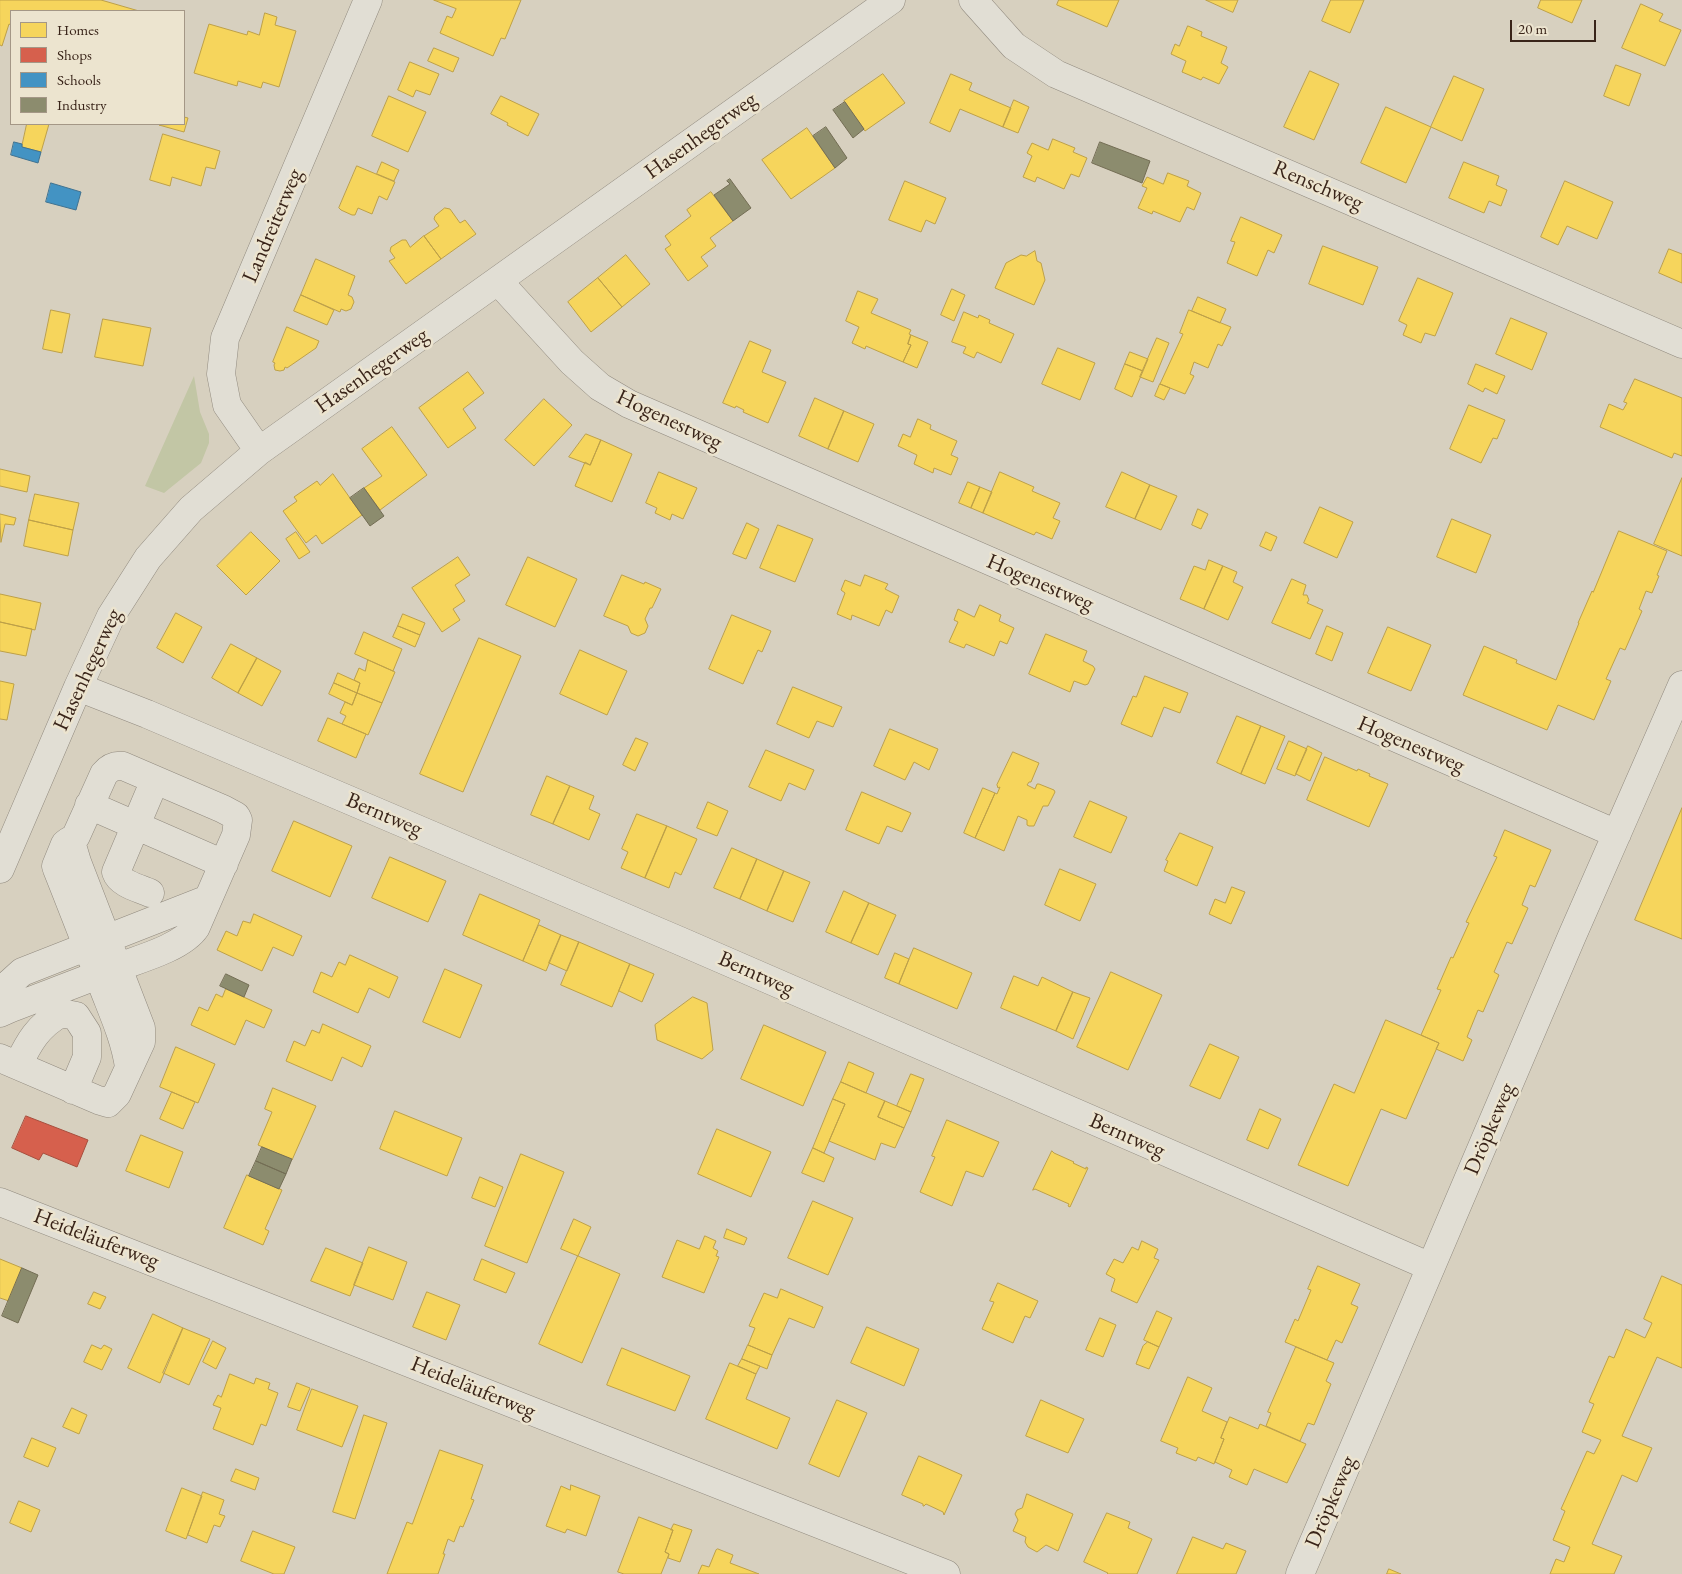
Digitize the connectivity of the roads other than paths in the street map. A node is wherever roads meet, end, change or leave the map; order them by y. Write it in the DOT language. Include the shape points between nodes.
graph roads {
  1 [pos="368,0"];
  2 [pos="891,0"];
  3 [pos="973,0"];
  4 [pos="498,281"];
  5 [pos="1682,344"];
  6 [pos="259,451"];
  7 [pos="1682,685"];
  8 [pos="78,687"];
  9 [pos="154,780"];
  10 [pos="89,805"];
  11 [pos="134,825"];
  12 [pos="1617,834"];
  13 [pos="0,870"];
  14 [pos="216,880"];
  15 [pos="150,893"];
  16 [pos="97,943"];
  17 [pos="108,971"];
  18 [pos="0,1004"];
  19 [pos="0,1013"];
  20 [pos="9,1062"];
  21 [pos="74,1090"];
  22 [pos="0,1202"];
  23 [pos="1431,1267"];
  24 [pos="946,1574"];
  25 [pos="1300,1574"];
  1 -- 6 [label="street, Landreiterweg" via="225,338 221,374 227,405"];
  2 -- 4 [label="street, Hasenhegerweg"];
  3 -- 5 [label="street, Renschweg" via="1014,46 1056,74"];
  4 -- 6 [label="street, Hasenhegerweg"];
  4 -- 12 [label="street, Hogenestweg" via="572,362 600,387 629,404"];
  6 -- 8 [label="street, Hasenhegerweg" via="191,509 148,558 111,616"];
  7 -- 12 [label="street, Dröpkeweg"];
  8 -- 13 [label="street, Hasenhegerweg"];
  8 -- 23 [label="street, Berntweg" via="688,944"];
  9 -- 10 [label="street" via="123,766 112,767 100,780"];
  9 -- 11 [label="street"];
  9 -- 14 [label="street" via="236,816 238,828"];
  10 -- 11 [label="street"];
  10 -- 16 [label="street" via="76,836 65,844 57,870"];
  11 -- 14 [label="street"];
  11 -- 15 [label="street" via="116,872 122,881"];
  12 -- 23 [label="street, Dröpkeweg"];
  14 -- 16 [label="street"];
  14 -- 17 [label="street" via="192,933 167,948"];
  16 -- 17 [label="street"];
  16 -- 18 [label="street" via="19,973 10,982"];
  17 -- 19 [label="street"];
  17 -- 21 [label="street" via="129,1067 117,1094 108,1103"];
  20 -- 21 [label="street"];
  20 -- 21 [label="street" via="48,1020 61,1012 76,1016 87,1033 87,1057"];
  22 -- 24 [label="street, Heideläuferweg"];
  23 -- 25 [label="street, Dröpkeweg"];
}
